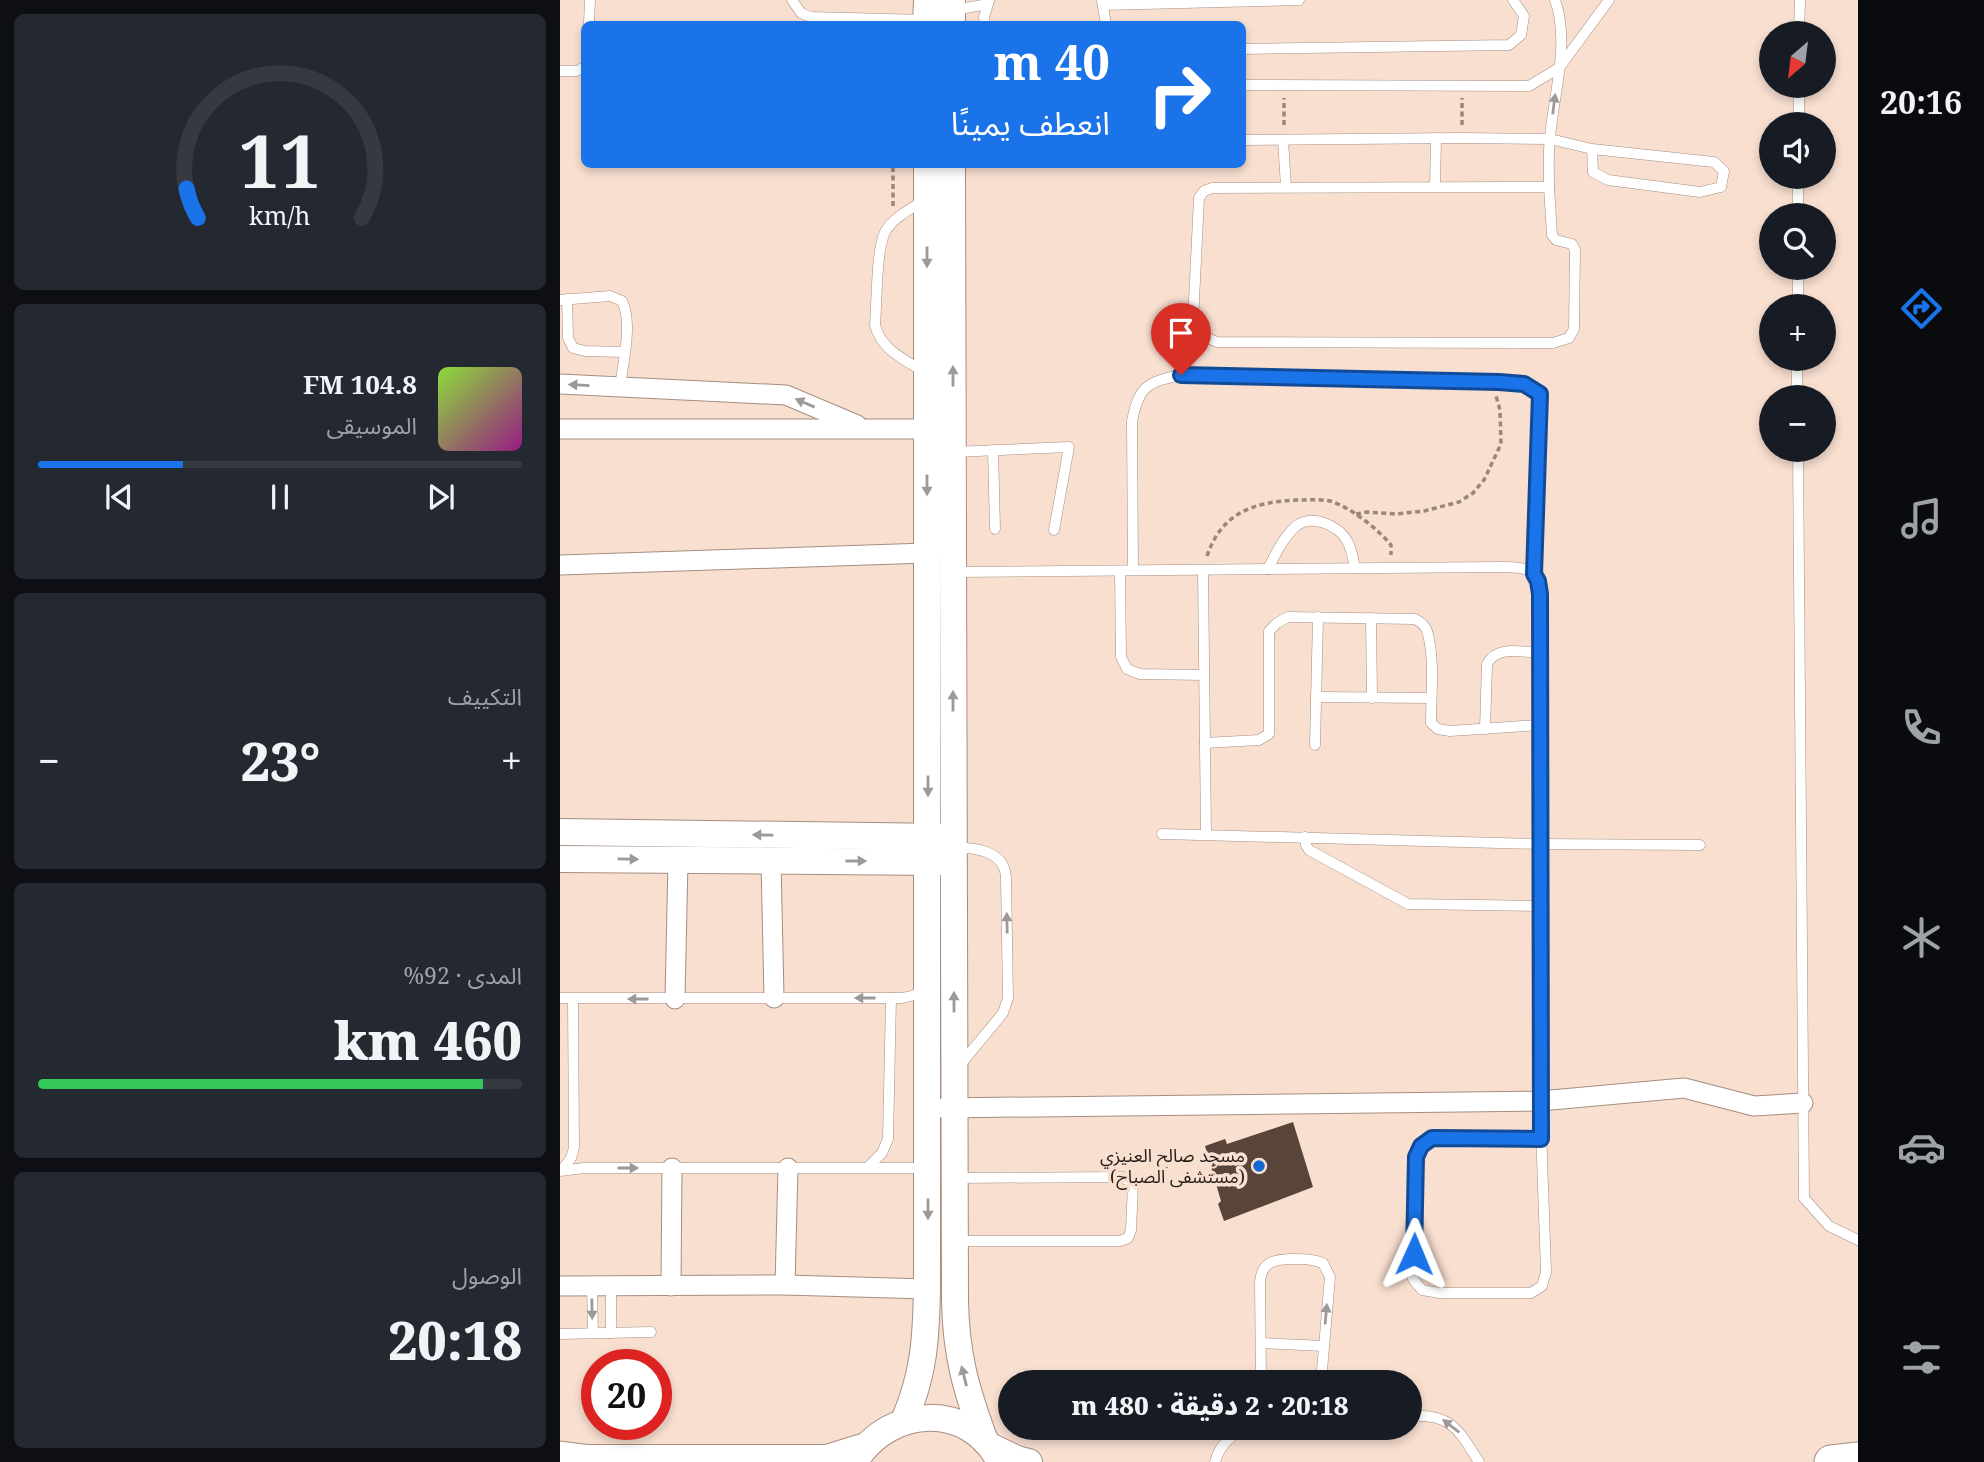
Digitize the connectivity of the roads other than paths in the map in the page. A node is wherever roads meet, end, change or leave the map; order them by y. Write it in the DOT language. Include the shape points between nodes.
graph roads {
  1 [pos="590,0"];
  2 [pos="792,0"];
  3 [pos="1299,0"];
  4 [pos="1513,0"];
  5 [pos="1555,0"];
  6 [pos="1609,0"];
  7 [pos="1800,0"];
  8 [pos="988,2"];
  9 [pos="1103,2"];
  10 [pos="939,13"];
  11 [pos="589,21"];
  12 [pos="985,21"];
  13 [pos="1106,21"];
  14 [pos="1800,21"];
  15 [pos="1246,49"];
  16 [pos="1559,68"];
  17 [pos="581,69"];
  18 [pos="560,71"];
  19 [pos="1246,85"];
  20 [pos="1436,138"];
  21 [pos="1550,139"];
  22 [pos="1246,140"];
  23 [pos="1283,140"];
  24 [pos="1592,149"];
  25 [pos="927,168"];
  26 [pos="952,168"];
  27 [pos="1286,187"];
  28 [pos="1436,187"];
  29 [pos="1549,187"];
  30 [pos="927,199"];
  31 [pos="563,299"];
  32 [pos="624,352"];
  33 [pos="927,373"];
  34 [pos="560,384"];
  35 [pos="620,387"];
  36 [pos="560,429"];
  37 [pos="868,429"];
  38 [pos="944,437"];
  39 [pos="993,450"];
  40 [pos="1798,462"];
  41 [pos="995,529"];
  42 [pos="1054,530"];
  43 [pos="560,565"];
  44 [pos="936,566"];
  45 [pos="1355,568"];
  46 [pos="1268,569"];
  47 [pos="1133,570"];
  48 [pos="1203,570"];
  49 [pos="1120,571"];
  50 [pos="1534,574"];
  51 [pos="1318,617"];
  52 [pos="1371,618"];
  53 [pos="1539,653"];
  54 [pos="1204,675"];
  55 [pos="1316,696"];
  56 [pos="1372,698"];
  57 [pos="1431,698"];
  58 [pos="1539,725"];
  59 [pos="1485,729"];
  60 [pos="1205,743"];
  61 [pos="1315,746"];
  62 [pos="560,832"];
  63 [pos="1162,834"];
  64 [pos="1206,834"];
  65 [pos="1305,837"];
  66 [pos="1539,844"];
  67 [pos="1700,845"];
  68 [pos="943,849"];
  69 [pos="560,859"];
  70 [pos="678,860"];
  71 [pos="771,861"];
  72 [pos="1539,906"];
  73 [pos="928,983"];
  74 [pos="560,998"];
  75 [pos="774,998"];
  76 [pos="891,998"];
  77 [pos="573,999"];
  78 [pos="675,999"];
  79 [pos="946,1057"];
  80 [pos="1540,1101"];
  81 [pos="1803,1103"];
  82 [pos="941,1108"];
  83 [pos="1541,1139"];
  84 [pos="672,1168"];
  85 [pos="788,1168"];
  86 [pos="867,1168"];
  87 [pos="928,1168"];
  88 [pos="561,1171"];
  89 [pos="955,1178"];
  90 [pos="1858,1240"];
  91 [pos="955,1241"];
  92 [pos="785,1285"];
  93 [pos="560,1286"];
  94 [pos="602,1286"];
  95 [pos="671,1286"];
  96 [pos="927,1289"];
  97 [pos="651,1332"];
  98 [pos="593,1333"];
  99 [pos="611,1333"];
  100 [pos="560,1334"];
  101 [pos="1261,1343"];
  102 [pos="1324,1346"];
  103 [pos="1261,1370"];
  104 [pos="1322,1370"];
  105 [pos="1422,1415"];
  106 [pos="904,1421"];
  107 [pos="1227,1440"];
  108 [pos="992,1450"];
  109 [pos="860,1454"];
  110 [pos="560,1458"];
  111 [pos="1858,1459"];
  112 [pos="591,1462"];
  113 [pos="1030,1462"];
  114 [pos="1215,1462"];
  115 [pos="1479,1462"];
  116 [pos="1831,1462"];
  1 -- 11 [label="lane"];
  2 -- 10 [label="lane" via="801,13 811,17"];
  3 -- 9 [label="lane"];
  4 -- 15 [label="lane" via="1524,16 1521,35 1509,45"];
  5 -- 16 [label="lane" via="1562,18"];
  6 -- 16 [label="lane"];
  7 -- 14 [label="lane"];
  8 -- 10 [label="lane"];
  8 -- 12 [label="lane"];
  9 -- 13 [label="lane"];
  16 -- 19 [label="lane" via="1529,86"];
  21 -- 16 [label="lane, one-way"];
  17 -- 18 [label="lane"];
  20 -- 21 [label="lane"];
  20 -- 23 [label="lane"];
  20 -- 28 [label="lane"];
  21 -- 24 [label="lane"];
  21 -- 29 [label="lane"];
  22 -- 23 [label="lane"];
  23 -- 27 [label="lane"];
  24 -- 24 [label="lane" via="1714,162 1724,171 1721,187 1699,192 1608,180 1593,172"];
  25 -- 30 [label="street"];
  38 -- 26 [label="street, one-way"];
  27 -- 28 [label="lane"];
  27 -- 29 [label="lane" via="1212,188 1199,198 1193,321 1201,335 1217,342 1553,343 1569,338 1574,330 1575,250 1552,234"];
  28 -- 29 [label="lane"];
  30 -- 33 [label="street, one-way"];
  30 -- 33 [label="lane" via="893,222 885,233 875,326 885,346"];
  31 -- 32 [label="lane" via="573,348"];
  31 -- 32 [label="lane" via="610,296 622,301 626,310"];
  32 -- 35 [label="lane"];
  33 -- 38 [label="street"];
  35 -- 34 [label="street, one-way"];
  37 -- 35 [label="street, one-way" via="786,395"];
  36 -- 37 [label="street"];
  37 -- 38 [label="street"];
  38 -- 39 [label="lane"];
  38 -- 44 [label="street"];
  39 -- 41 [label="lane"];
  39 -- 42 [label="lane" via="1069,447"];
  40 -- 81 [label="lane"];
  43 -- 44 [label="street"];
  44 -- 49 [label="lane"];
  44 -- 68 [label="street"];
  45 -- 46 [label="lane"];
  45 -- 46 [label="lane" via="1346,538 1315,520 1296,526"];
  45 -- 50 [label="lane" via="1520,567"];
  46 -- 48 [label="lane"];
  47 -- 48 [label="lane"];
  47 -- 49 [label="lane"];
  47 -- 50 [label="lane" via="1135,404 1152,382 1181,375 1524,384 1540,394"];
  48 -- 54 [label="lane"];
  49 -- 54 [label="lane" via="1121,657 1127,669 1140,674"];
  50 -- 53 [label="lane" via="1540,594"];
  51 -- 52 [label="lane"];
  51 -- 55 [label="lane"];
  51 -- 60 [label="lane" via="1288,617 1269,631 1269,734 1259,740"];
  52 -- 56 [label="lane"];
  52 -- 57 [label="lane" via="1422,623 1430,652"];
  53 -- 58 [label="lane"];
  53 -- 59 [label="lane" via="1501,651 1492,656 1487,664"];
  54 -- 60 [label="lane"];
  55 -- 56 [label="lane"];
  55 -- 61 [label="lane"];
  56 -- 57 [label="lane"];
  57 -- 59 [label="lane" via="1431,723 1438,729"];
  58 -- 59 [label="lane"];
  58 -- 66 [label="lane"];
  60 -- 64 [label="lane"];
  68 -- 62 [label="street, one-way"];
  63 -- 64 [label="lane"];
  64 -- 65 [label="lane"];
  65 -- 66 [label="lane"];
  65 -- 72 [label="lane" via="1309,850 1408,904"];
  66 -- 67 [label="lane"];
  66 -- 72 [label="lane"];
  71 -- 68 [label="street, one-way"];
  68 -- 73 [label="street"];
  79 -- 68 [label="street, one-way"];
  79 -- 68 [label="lane, one-way" via="1003,1013 1009,990 1006,872 997,858 977,848"];
  69 -- 70 [label="street, one-way"];
  70 -- 71 [label="street"];
  70 -- 78 [label="street"];
  71 -- 75 [label="street"];
  72 -- 80 [label="lane"];
  73 -- 76 [label="lane" via="915,995"];
  73 -- 79 [label="street"];
  74 -- 77 [label="lane"];
  76 -- 75 [label="lane, one-way"];
  75 -- 78 [label="lane"];
  76 -- 86 [label="lane" via="888,1139"];
  78 -- 77 [label="lane, one-way"];
  77 -- 88 [label="lane" via="574,1148"];
  79 -- 82 [label="street"];
  80 -- 81 [label="street" via="1684,1088 1754,1106"];
  80 -- 82 [label="street"];
  80 -- 83 [label="lane"];
  81 -- 90 [label="lane" via="1804,1198 1829,1226"];
  82 -- 87 [label="street"];
  82 -- 89 [label="street"];
  83 -- 83 [label="lane" via="1432,1138 1421,1146 1416,1157 1413,1279 1422,1290 1531,1293 1542,1286 1546,1272"];
  84 -- 85 [label="lane"];
  88 -- 84 [label="lane, one-way"];
  84 -- 95 [label="street"];
  85 -- 86 [label="lane"];
  85 -- 92 [label="street"];
  86 -- 87 [label="lane"];
  87 -- 96 [label="street, one-way"];
  89 -- 91 [label="street"];
  89 -- 91 [label="lane" via="1122,1177 1133,1184 1131,1230 1128,1238 1120,1241"];
  108 -- 91 [label="street, one-way" via="965,1382 956,1342"];
  92 -- 95 [label="street"];
  92 -- 96 [label="street"];
  93 -- 94 [label="street"];
  94 -- 95 [label="street"];
  94 -- 98 [label="lane, one-way"];
  94 -- 99 [label="lane"];
  96 -- 106 [label="street" via="922,1368"];
  97 -- 99 [label="lane"];
  98 -- 99 [label="lane"];
  98 -- 100 [label="lane"];
  101 -- 102 [label="lane"];
  102 -- 101 [label="lane, one-way" via="1329,1272 1313,1259 1276,1259 1262,1271"];
  101 -- 103 [label="lane"];
  102 -- 104 [label="lane"];
  115 -- 105 [label="lane, one-way" via="1452,1424"];
  106 -- 108 [label="street" via="949,1421 963,1426"];
  106 -- 109 [label="street" via="883,1431"];
  107 -- 114 [label="lane"];
  108 -- 113 [label="street"];
  109 -- 110 [label="street" via="827,1458"];
  110 -- 112 [label="highway"];
  111 -- 116 [label="highway"];
}
